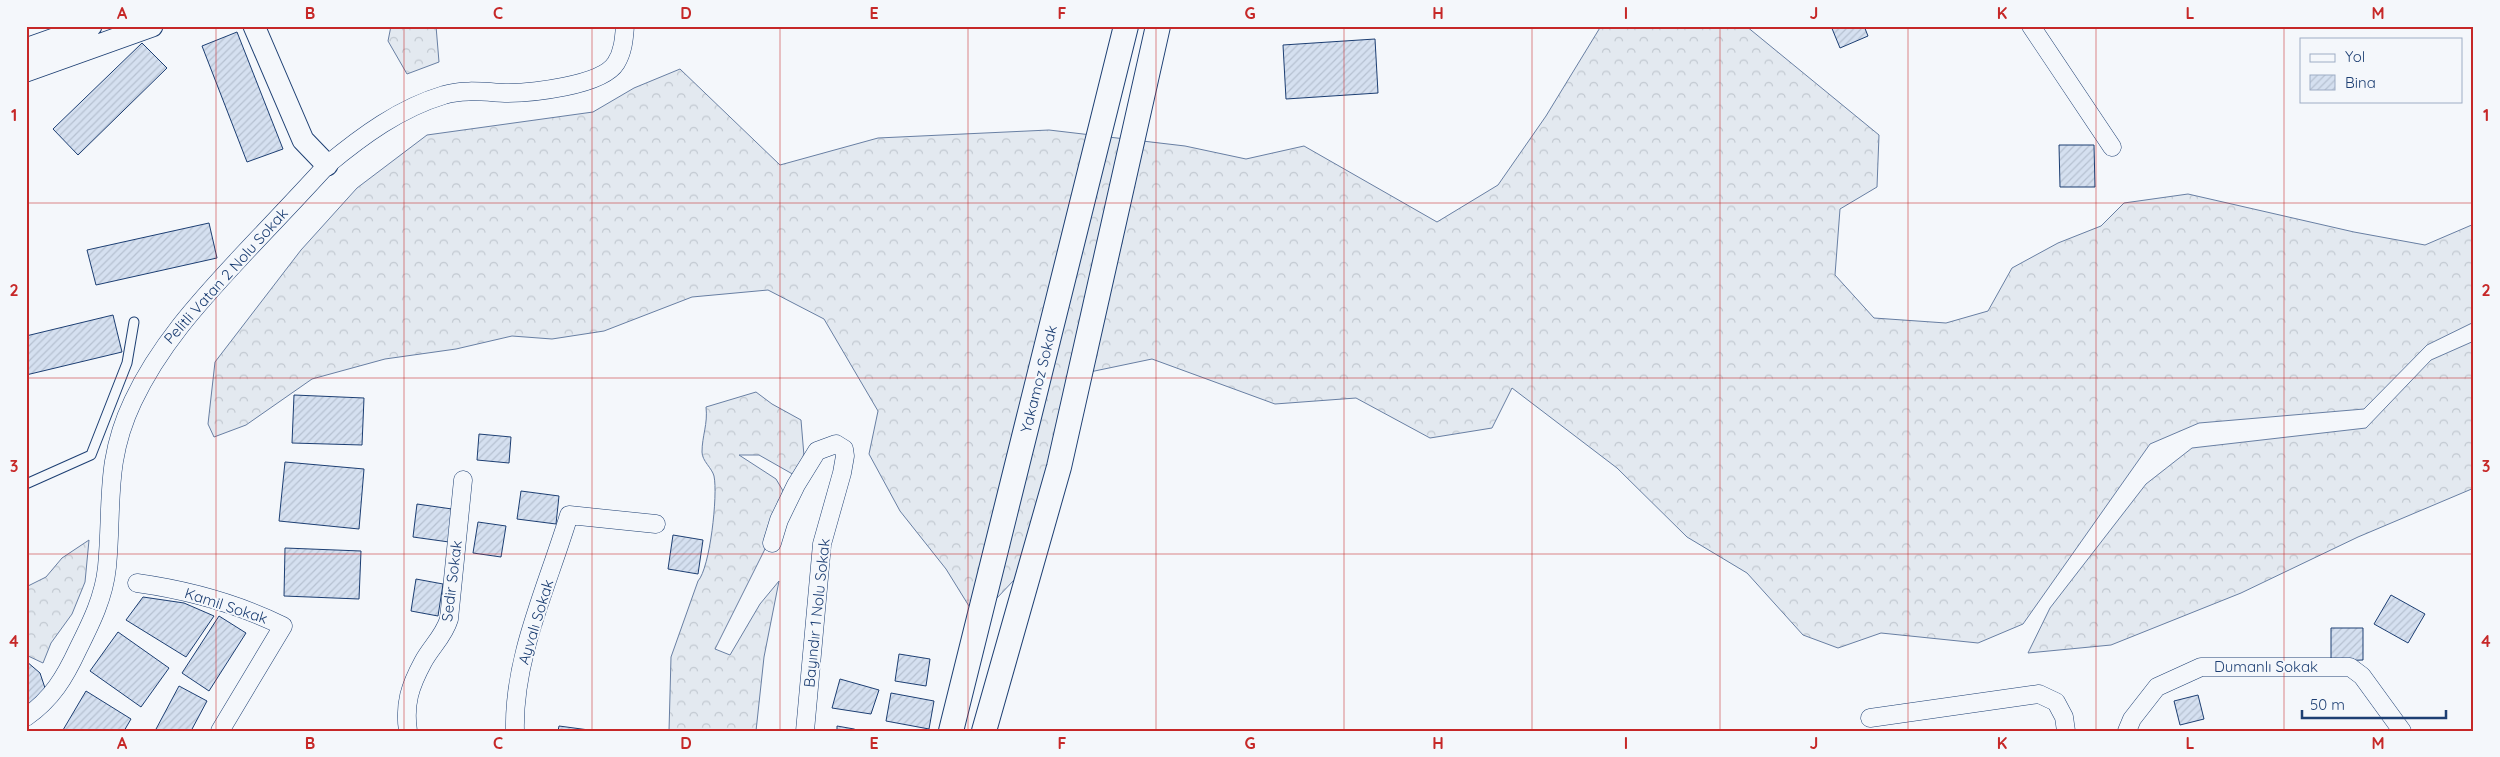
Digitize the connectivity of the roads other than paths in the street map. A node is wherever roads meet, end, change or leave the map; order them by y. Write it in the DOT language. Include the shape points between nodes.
graph roads {
  1 [pos="91,26"];
  2 [pos="152,26"];
  3 [pos="254,26"];
  4 [pos="625,26"];
  5 [pos="1126,26"];
  6 [pos="1158,26"];
  7 [pos="2031,26"];
  8 [pos="54,41"];
  9 [pos="26,49"];
  10 [pos="26,71"];
  11 [pos="2112,147"];
  12 [pos="327,165"];
  13 [pos="134,322"];
  14 [pos="463,480"];
  15 [pos="26,484"];
  16 [pos="656,524"];
  17 [pos="772,542"];
  18 [pos="136,583"];
  19 [pos="26,717"];
  20 [pos="1870,718"];
  21 [pos="220,731"];
  22 [pos="408,731"];
  23 [pos="515,731"];
  24 [pos="805,731"];
  25 [pos="951,731"];
  26 [pos="984,731"];
  27 [pos="2066,731"];
  28 [pos="2127,731"];
  29 [pos="2402,731"];
  1 -- 8 [label="street"];
  2 -- 8 [label="street"];
  3 -- 12 [label="street" via="303,140"];
  4 -- 12 [label="street, Pelitli Vatan 2 Nolu Sokak" via="616,64 604,74 547,89 446,94 384,123"];
  5 -- 25 [label="main road, Yakamoz Sokak"];
  6 -- 26 [label="main road" via="1059,467"];
  7 -- 11 [label="street"];
  8 -- 9 [label="street"];
  8 -- 10 [label="street"];
  12 -- 19 [label="street, Pelitli Vatan 2 Nolu Sokak" via="178,326 146,374 116,440 101,597 58,688"];
  13 -- 15 [label="lane" via="127,363 91,455"];
  14 -- 22 [label="street, Sedir Sokak" via="449,619 445,632 423,662 409,695 405,710"];
  16 -- 23 [label="street, Ayvalı Sokak" via="568,515 519,678"];
  17 -- 24 [label="street, Bayındır 1 Nolu Sokak" via="796,484 818,451 836,444 844,449 844,464 822,544"];
  18 -- 21 [label="street, Kamil Sokak" via="172,588 223,602 283,626"];
  20 -- 27 [label="street" via="2039,694 2056,702 2064,717"];
  28 -- 29 [label="street, Dumanlı Sokak" via="2158,687 2201,667 2235,666 2350,667 2362,676"];
}
